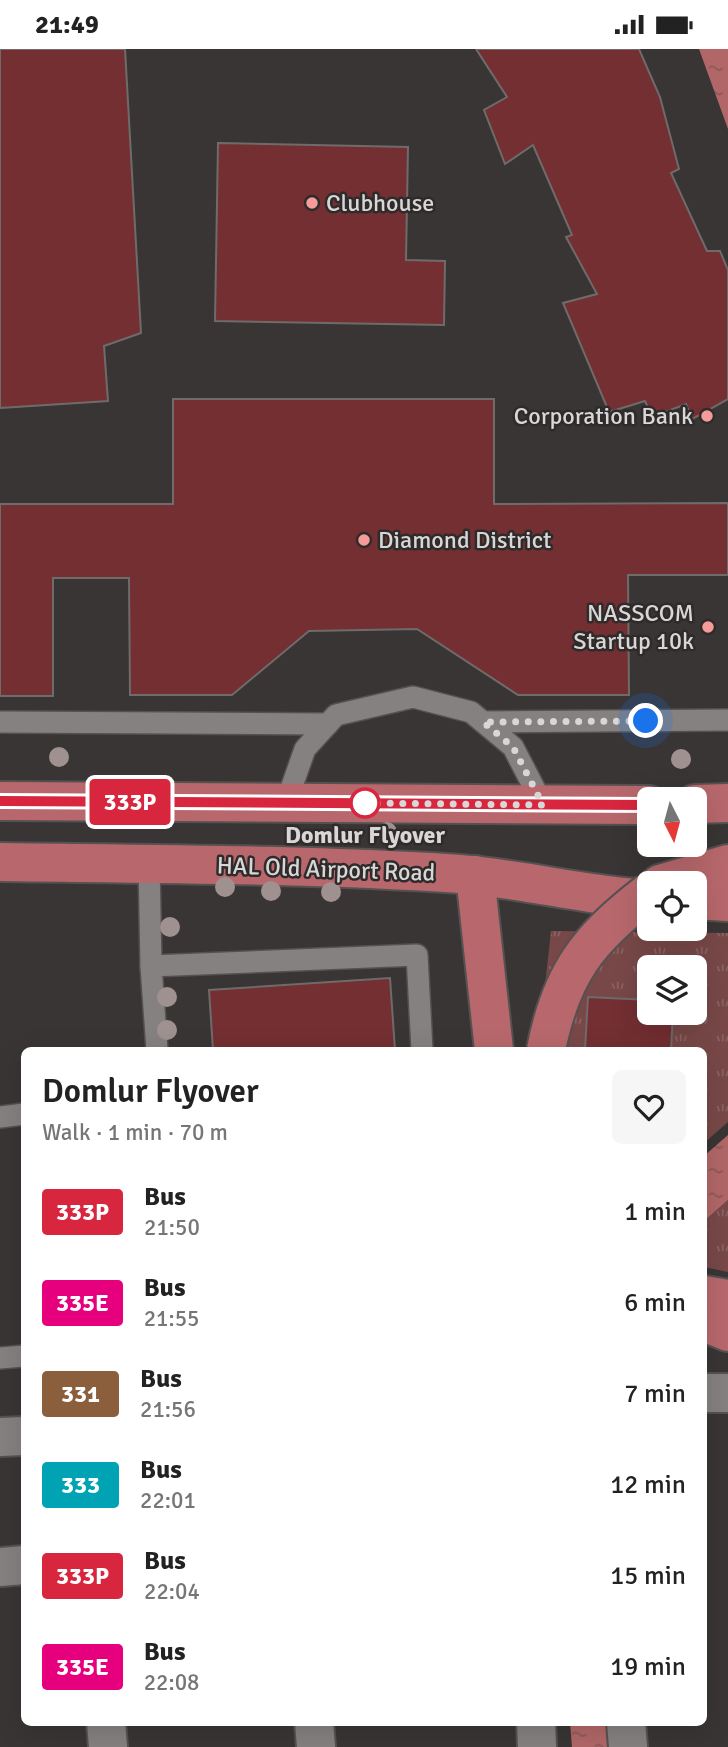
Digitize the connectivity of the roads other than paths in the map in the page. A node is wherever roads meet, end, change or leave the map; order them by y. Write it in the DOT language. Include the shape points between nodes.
graph roads {
  1 [pos="728,720"];
  2 [pos="0,722"];
  3 [pos="483,722"];
  4 [pos="328,724"];
  5 [pos="0,801"];
  6 [pos="286,803"];
  7 [pos="728,803"];
  8 [pos="707,804"];
  9 [pos="543,805"];
  10 [pos="637,805"];
  11 [pos="0,862"];
  12 [pos="149,864"];
  13 [pos="728,864"];
  14 [pos="704,871"];
  15 [pos="475,875"];
  16 [pos="637,898"];
  17 [pos="637,901"];
  18 [pos="707,901"];
  19 [pos="728,902"];
  20 [pos="151,967"];
  21 [pos="157,1047"];
  22 [pos="422,1047"];
  23 [pos="494,1047"];
  24 [pos="547,1047"];
  25 [pos="21,1114"];
  26 [pos="0,1117"];
  27 [pos="707,1296"];
  28 [pos="728,1299"];
  29 [pos="707,1323"];
  30 [pos="728,1332"];
  31 [pos="21,1356"];
  32 [pos="0,1358"];
  33 [pos="707,1392"];
  34 [pos="728,1393"];
  35 [pos="21,1436"];
  36 [pos="0,1437"];
  37 [pos="21,1565"];
  38 [pos="0,1567"];
  39 [pos="106,1726"];
  40 [pos="314,1726"];
  41 [pos="536,1726"];
  42 [pos="626,1726"];
  43 [pos="108,1747"];
  44 [pos="316,1747"];
  45 [pos="537,1747"];
  46 [pos="628,1747"];
  1 -- 3 [label="lane"];
  2 -- 4 [label="lane"];
  3 -- 4 [label="lane" via="471,712 413,697 336,715"];
  3 -- 9 [label="lane" via="513,747"];
  4 -- 6 [label="lane" via="305,749"];
  5 -- 6 [label="main road"];
  6 -- 9 [label="main road"];
  7 -- 8 [label="main road"];
  9 -- 10 [label="main road"];
  11 -- 12 [label="main road, HAL Old Airport Road"];
  12 -- 15 [label="main road, HAL Old Airport Road" via="355,867"];
  12 -- 20 [label="lane"];
  13 -- 14 [label="main road"];
  15 -- 16 [label="main road, HAL Old Airport Road"];
  15 -- 23 [label="main road"];
  17 -- 24 [label="main road, bridge" via="576,963 554,1008"];
  18 -- 19 [label="main road"];
  20 -- 21 [label="lane"];
  20 -- 22 [label="lane" via="417,955"];
  25 -- 26 [label="lane"];
  27 -- 28 [label="main road"];
  29 -- 30 [label="main road"];
  31 -- 32 [label="lane"];
  33 -- 34 [label="street"];
  35 -- 36 [label="street"];
  37 -- 38 [label="street"];
  39 -- 43 [label="street"];
  40 -- 44 [label="street"];
  41 -- 45 [label="street"];
  42 -- 46 [label="street"];
}
